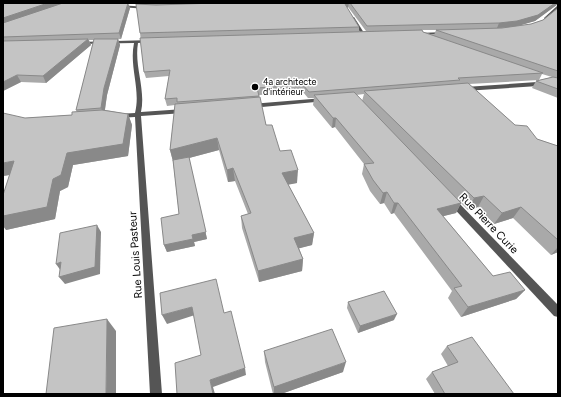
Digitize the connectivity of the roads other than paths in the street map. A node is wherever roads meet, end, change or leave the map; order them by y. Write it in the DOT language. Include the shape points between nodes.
graph roads {
  1 [pos="112,5"];
  2 [pos="558,7"];
  3 [pos="150,8"];
  4 [pos="352,15"];
  5 [pos="542,22"];
  6 [pos="450,33"];
  7 [pos="412,34"];
  8 [pos="419,34"];
  9 [pos="356,35"];
  10 [pos="364,35"];
  11 [pos="372,35"];
  12 [pos="434,39"];
  13 [pos="154,41"];
  14 [pos="136,42"];
  15 [pos="73,43"];
  16 [pos="542,77"];
  17 [pos="461,90"];
  18 [pos="331,100"];
  19 [pos="246,106"];
  20 [pos="192,110"];
  21 [pos="138,114"];
  22 [pos="108,117"];
  23 [pos="448,196"];
  24 [pos="558,312"];
  25 [pos="156,394"];
  1 -- 3 [label="street"];
  2 -- 5 [label="street"];
  4 -- 10 [label="street"];
  6 -- 8 [label="street"];
  7 -- 8 [label="street"];
  8 -- 12 [label="street"];
  9 -- 10 [label="street"];
  10 -- 11 [label="street"];
  13 -- 14 [label="street"];
  14 -- 15 [label="street"];
  14 -- 21 [label="street, Rue Louis Pasteur" via="133,56 140,85 141,107"];
  16 -- 17 [label="street" via="549,80 538,84"];
  18 -- 19 [label="street"];
  20 -- 21 [label="street"];
  21 -- 22 [label="street"];
  21 -- 25 [label="street, Rue Louis Pasteur"];
  23 -- 24 [label="street, Rue Pierre Curie"];
}
